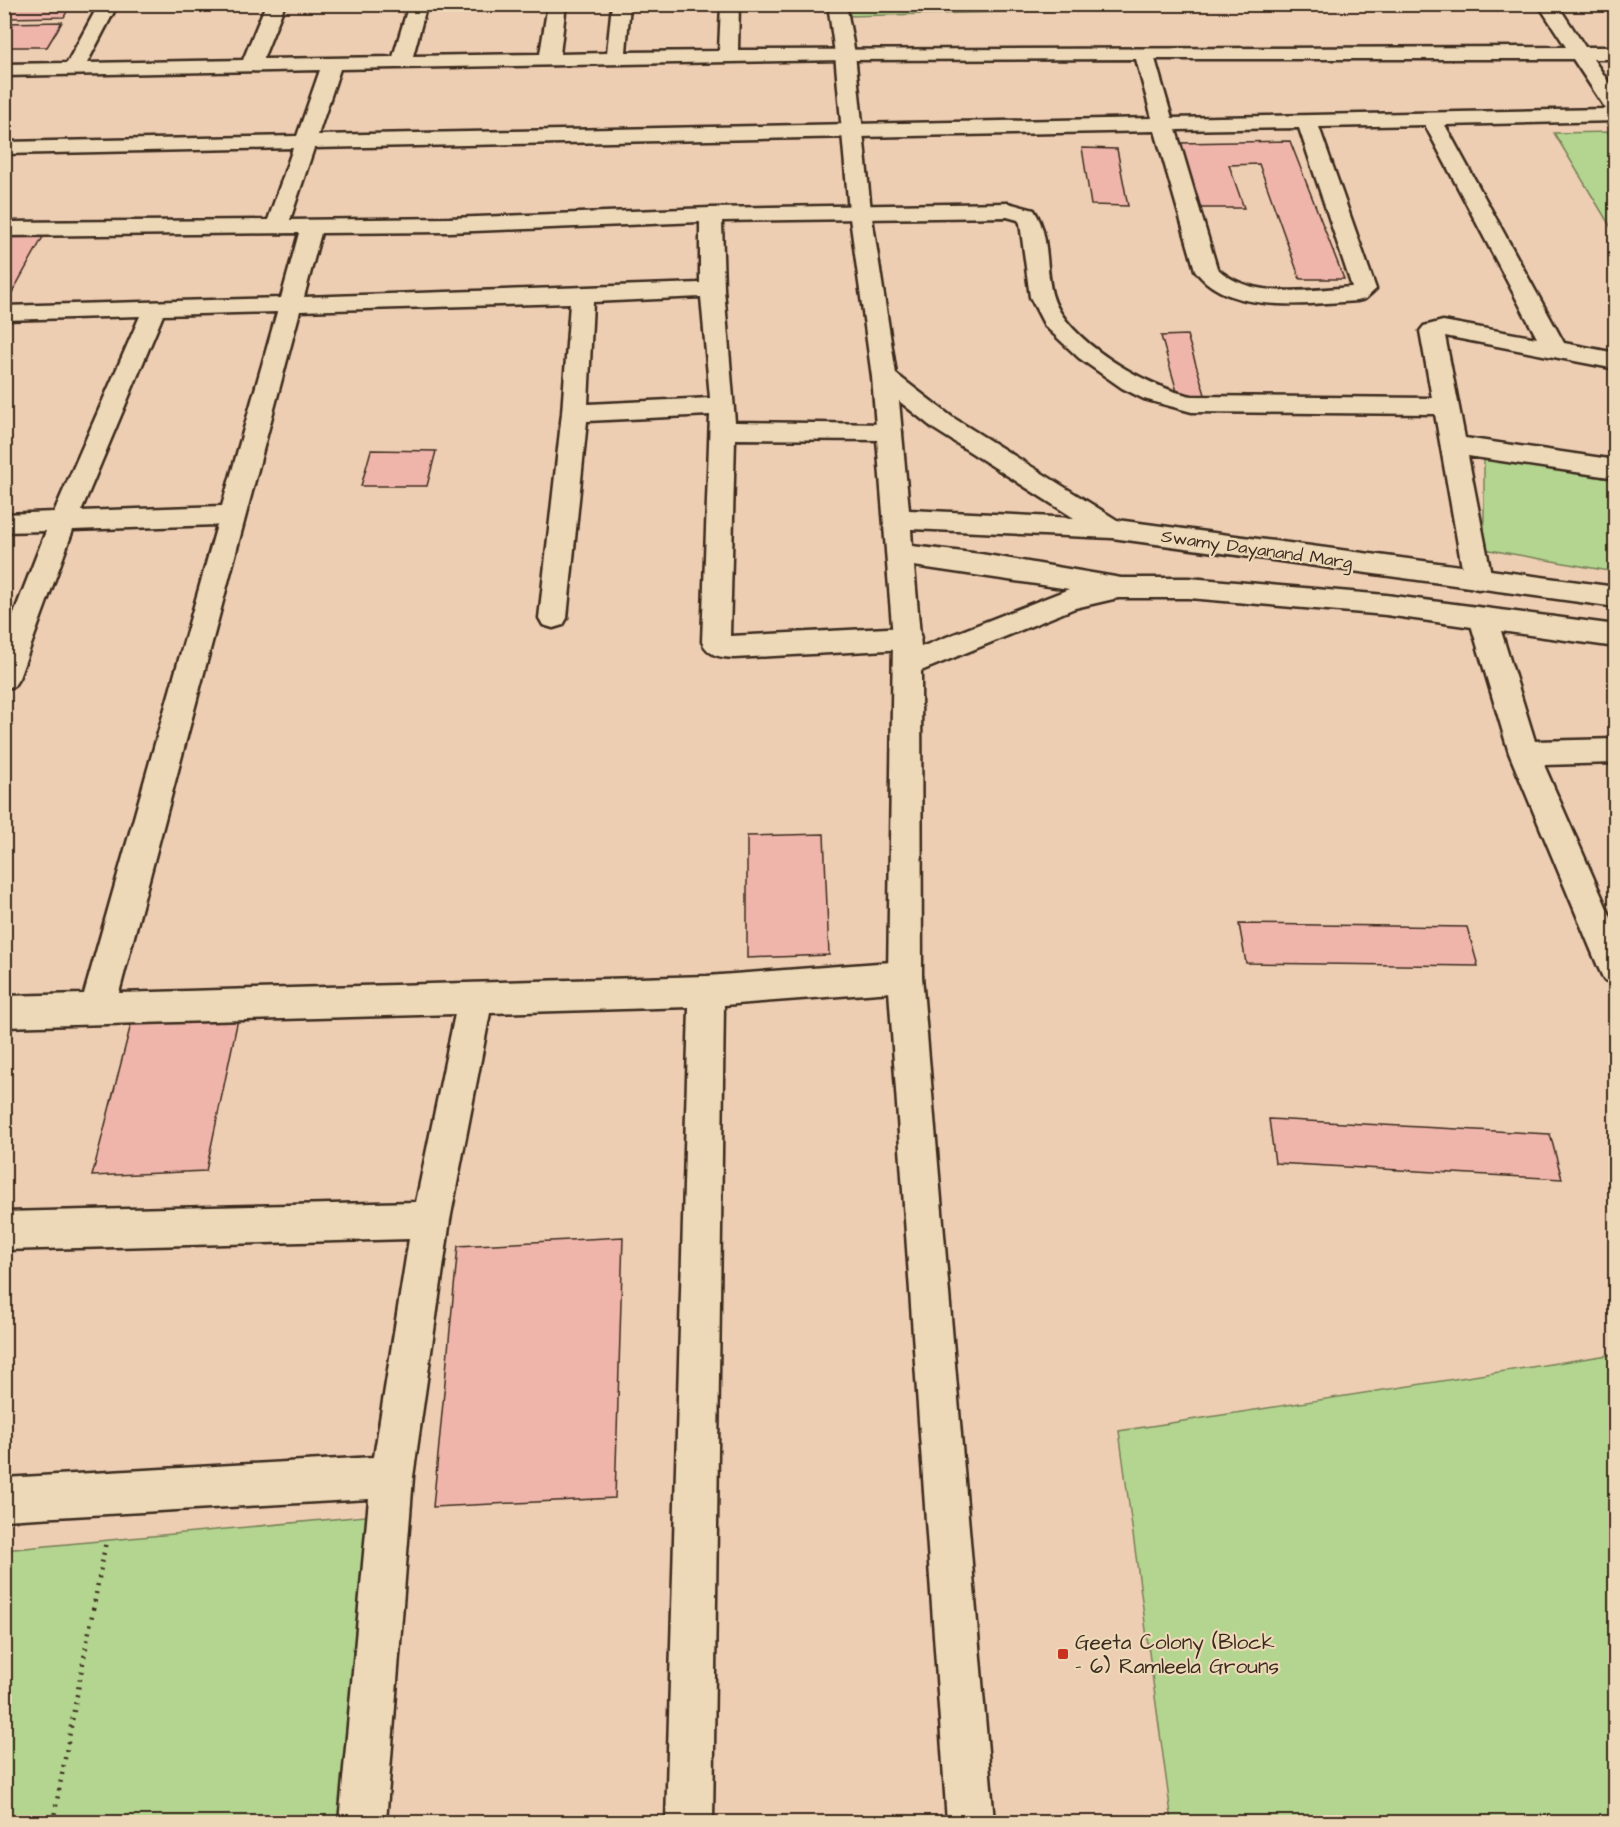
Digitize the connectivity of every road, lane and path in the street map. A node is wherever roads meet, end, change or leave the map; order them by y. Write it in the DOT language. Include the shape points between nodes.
graph roads {
  1 [pos="109,4"];
  2 [pos="276,4"];
  3 [pos="418,4"];
  4 [pos="557,4"];
  5 [pos="621,4"];
  6 [pos="730,4"];
  7 [pos="837,4"];
  8 [pos="1547,4"];
  9 [pos="1616,52"];
  10 [pos="1577,53"];
  11 [pos="845,54"];
  12 [pos="1144,55"];
  13 [pos="728,57"];
  14 [pos="616,59"];
  15 [pos="549,61"];
  16 [pos="401,63"];
  17 [pos="332,65"];
  18 [pos="250,66"];
  19 [pos="74,69"];
  20 [pos="4,70"];
  21 [pos="1616,109"];
  22 [pos="1616,116"];
  23 [pos="1432,119"];
  24 [pos="1307,122"];
  25 [pos="1163,127"];
  26 [pos="853,130"];
  27 [pos="306,142"];
  28 [pos="4,148"];
  29 [pos="860,211"];
  30 [pos="711,214"];
  31 [pos="277,226"];
  32 [pos="312,226"];
  33 [pos="4,229"];
  34 [pos="712,289"];
  35 [pos="582,296"];
  36 [pos="291,305"];
  37 [pos="154,310"];
  38 [pos="4,313"];
  39 [pos="1555,350"];
  40 [pos="1616,361"];
  41 [pos="884,376"];
  42 [pos="1445,406"];
  43 [pos="575,413"];
  44 [pos="723,418"];
  45 [pos="889,432"];
  46 [pos="1452,445"];
  47 [pos="1616,469"];
  48 [pos="233,515"];
  49 [pos="897,519"];
  50 [pos="63,521"];
  51 [pos="4,523"];
  52 [pos="1112,529"];
  53 [pos="899,554"];
  54 [pos="1478,579"];
  55 [pos="1121,588"];
  56 [pos="1616,597"];
  57 [pos="553,618"];
  58 [pos="1483,618"];
  59 [pos="1616,636"];
  60 [pos="908,651"];
  61 [pos="4,678"];
  62 [pos="1616,751"];
  63 [pos="1524,753"];
  64 [pos="1616,969"];
  65 [pos="905,976"];
  66 [pos="706,991"];
  67 [pos="475,999"];
  68 [pos="98,1007"];
  69 [pos="4,1012"];
  70 [pos="430,1220"];
  71 [pos="4,1231"];
  72 [pos="392,1477"];
  73 [pos="115,1493"];
  74 [pos="4,1499"];
  75 [pos="53,1822"];
  76 [pos="363,1822"];
  77 [pos="690,1822"];
  78 [pos="971,1822"];
  1 -- 19 [label="street"];
  2 -- 18 [label="street"];
  3 -- 16 [label="street"];
  4 -- 15 [label="street"];
  5 -- 14 [label="street"];
  6 -- 13 [label="street"];
  7 -- 11 [label="street"];
  8 -- 10 [label="street"];
  9 -- 10 [label="street"];
  10 -- 12 [label="street"];
  10 -- 21 [label="street"];
  11 -- 12 [label="street"];
  11 -- 13 [label="street"];
  11 -- 26 [label="street"];
  12 -- 25 [label="street"];
  13 -- 14 [label="street"];
  14 -- 15 [label="street"];
  15 -- 16 [label="street"];
  16 -- 17 [label="street"];
  17 -- 18 [label="street"];
  17 -- 27 [label="street"];
  18 -- 19 [label="street"];
  19 -- 20 [label="street"];
  22 -- 23 [label="street"];
  23 -- 24 [label="street"];
  23 -- 39 [label="street"];
  24 -- 25 [label="street"];
  24 -- 25 [label="street" via="1363,284 1364,289 1357,294 1274,298 1212,279"];
  25 -- 26 [label="street"];
  26 -- 27 [label="street"];
  26 -- 29 [label="street"];
  27 -- 28 [label="street"];
  27 -- 31 [label="street"];
  29 -- 30 [label="street"];
  29 -- 41 [label="street"];
  29 -- 42 [label="street" via="1008,210 1026,215 1031,223 1042,302 1059,326 1111,371 1171,402"];
  30 -- 32 [label="street" via="449,225"];
  30 -- 34 [label="street"];
  31 -- 32 [label="street"];
  31 -- 33 [label="street"];
  32 -- 36 [label="street"];
  34 -- 35 [label="street"];
  34 -- 44 [label="street"];
  35 -- 36 [label="street"];
  35 -- 43 [label="street"];
  36 -- 37 [label="street"];
  36 -- 48 [label="street"];
  37 -- 38 [label="street"];
  37 -- 50 [label="street"];
  39 -- 40 [label="street"];
  39 -- 42 [label="street" via="1443,328 1432,331"];
  41 -- 45 [label="street"];
  41 -- 52 [label="street" via="943,423"];
  42 -- 46 [label="street"];
  43 -- 44 [label="street"];
  43 -- 57 [label="street"];
  44 -- 45 [label="street"];
  44 -- 60 [label="street" via="716,642 721,646"];
  45 -- 49 [label="street"];
  46 -- 47 [label="street"];
  46 -- 54 [label="street"];
  48 -- 50 [label="street"];
  48 -- 68 [label="street"];
  49 -- 52 [label="street, Swamy Dayanand Marg"];
  49 -- 53 [label="street"];
  50 -- 51 [label="street"];
  50 -- 61 [label="street"];
  52 -- 54 [label="street, Swamy Dayanand Marg"];
  53 -- 55 [label="street"];
  53 -- 60 [label="street"];
  54 -- 56 [label="street, Swamy Dayanand Marg"];
  55 -- 58 [label="street" via="1233,591"];
  55 -- 60 [label="street" via="1070,599"];
  58 -- 59 [label="street"];
  58 -- 63 [label="street"];
  60 -- 65 [label="street"];
  62 -- 63 [label="street"];
  63 -- 64 [label="street"];
  65 -- 66 [label="street"];
  65 -- 78 [label="street"];
  66 -- 67 [label="street"];
  66 -- 77 [label="street"];
  67 -- 68 [label="street"];
  67 -- 70 [label="street"];
  68 -- 69 [label="street"];
  70 -- 71 [label="street"];
  70 -- 72 [label="street"];
  72 -- 73 [label="street"];
  72 -- 76 [label="street"];
  73 -- 74 [label="street"];
  73 -- 75 [label="path"];
}
